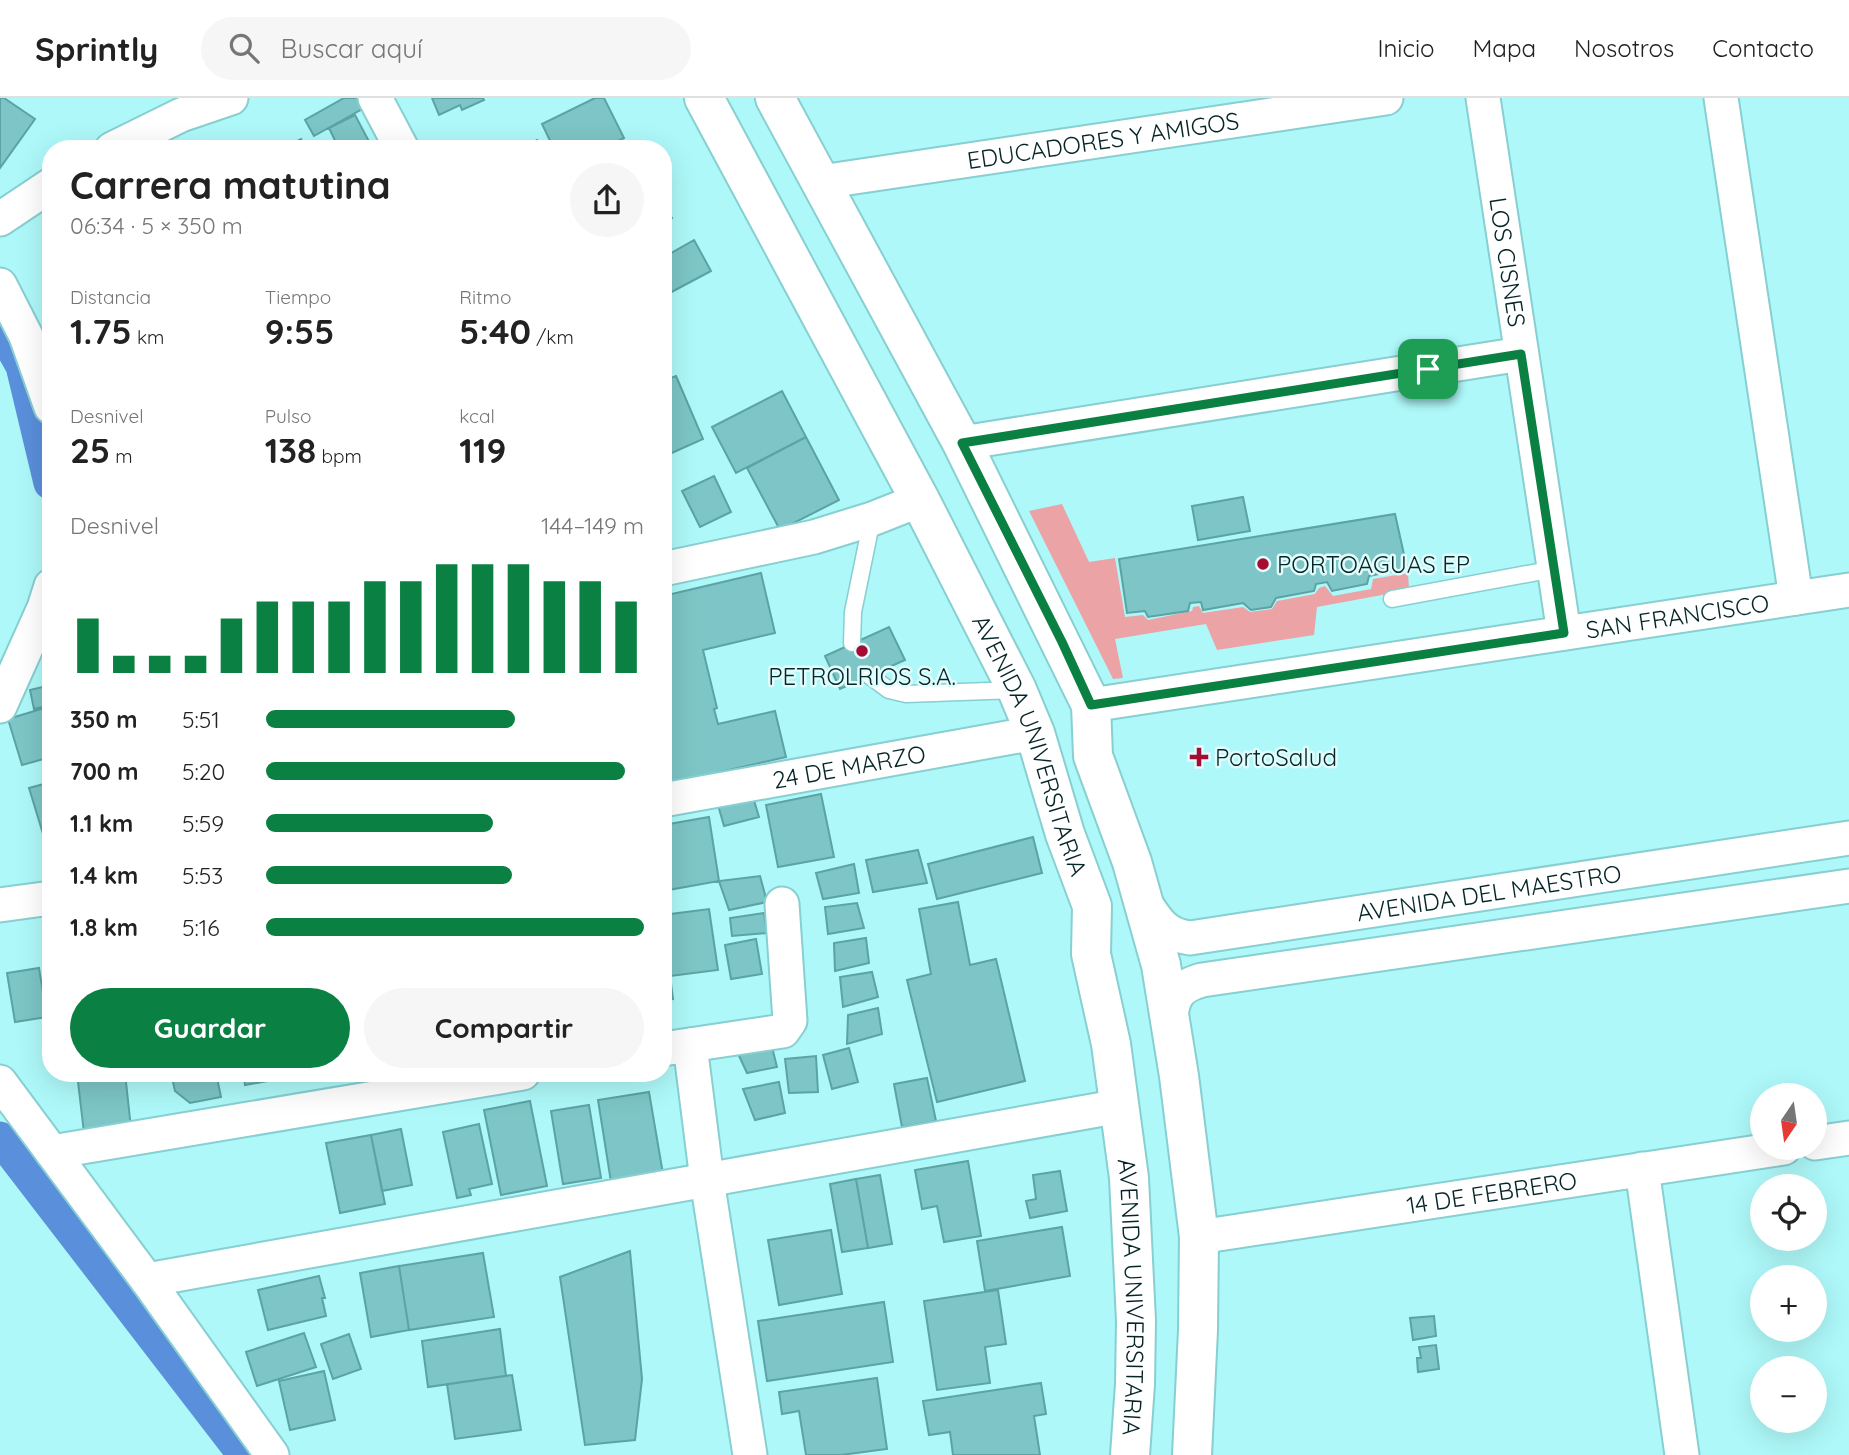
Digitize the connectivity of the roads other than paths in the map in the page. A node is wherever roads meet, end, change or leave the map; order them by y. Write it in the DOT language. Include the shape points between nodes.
graph roads {
  1 [pos="231,98"];
  2 [pos="375,98"];
  3 [pos="704,98"];
  4 [pos="775,98"];
  5 [pos="1386,98"];
  6 [pos="1483,98"];
  7 [pos="1721,98"];
  8 [pos="131,140"];
  9 [pos="397,140"];
  10 [pos="821,182"];
  11 [pos="42,191"];
  12 [pos="0,219"];
  13 [pos="0,285"];
  14 [pos="1521,354"];
  15 [pos="42,381"];
  16 [pos="962,443"];
  17 [pos="920,500"];
  18 [pos="872,519"];
  19 [pos="672,567"];
  20 [pos="1554,569"];
  21 [pos="1849,590"];
  22 [pos="1392,598"];
  23 [pos="1796,598"];
  24 [pos="42,620"];
  25 [pos="1564,633"];
  26 [pos="852,643"];
  27 [pos="870,676"];
  28 [pos="1017,690"];
  29 [pos="1091,705"];
  30 [pos="0,706"];
  31 [pos="1035,733"];
  32 [pos="672,798"];
  33 [pos="1849,838"];
  34 [pos="1849,886"];
  35 [pos="42,899"];
  36 [pos="1144,901"];
  37 [pos="782,904"];
  38 [pos="0,905"];
  39 [pos="1247,929"];
  40 [pos="1259,973"];
  41 [pos="1170,1022"];
  42 [pos="677,1047"];
  43 [pos="0,1082"];
  44 [pos="469,1082"];
  45 [pos="1121,1106"];
  46 [pos="1849,1138"];
  47 [pos="1827,1141"];
  48 [pos="52,1152"];
  49 [pos="1750,1153"];
  50 [pos="1642,1169"];
  51 [pos="707,1180"];
  52 [pos="1199,1237"];
  53 [pos="147,1280"];
  54 [pos="272,1455"];
  55 [pos="750,1455"];
  56 [pos="1130,1455"];
  57 [pos="1192,1455"];
  58 [pos="1682,1455"];
  1 -- 8 [label="street"];
  2 -- 9 [label="street"];
  3 -- 17 [label="main road, AVENIDA UNIVERSITARIA"];
  4 -- 10 [label="main road"];
  5 -- 10 [label="street, EDUCADORES Y AMIGOS"];
  6 -- 14 [label="street, LOS CISNES"];
  7 -- 23 [label="street"];
  10 -- 16 [label="main road"];
  11 -- 12 [label="street"];
  13 -- 15 [label="street"];
  14 -- 16 [label="street"];
  14 -- 20 [label="street, LOS CISNES"];
  16 -- 29 [label="main road"];
  17 -- 18 [label="street"];
  17 -- 28 [label="main road, AVENIDA UNIVERSITARIA"];
  18 -- 19 [label="street" via="814,537"];
  18 -- 26 [label="lane" via="853,612"];
  20 -- 22 [label="lane"];
  20 -- 25 [label="street, LOS CISNES"];
  21 -- 23 [label="street, SAN FRANCISCO"];
  23 -- 25 [label="street, SAN FRANCISCO"];
  24 -- 30 [label="street"];
  25 -- 29 [label="street, SAN FRANCISCO"];
  27 -- 28 [label="lane" via="889,690 906,694"];
  28 -- 31 [label="main road, AVENIDA UNIVERSITARIA"];
  29 -- 36 [label="main road" via="1093,756"];
  31 -- 32 [label="street, 24 DE MARZO"];
  31 -- 45 [label="main road, AVENIDA UNIVERSITARIA" via="1092,906 1091,954"];
  33 -- 39 [label="street, AVENIDA DEL MAESTRO"];
  34 -- 40 [label="street, AVENIDA DEL MAESTRO"];
  35 -- 38 [label="street"];
  36 -- 39 [label="street, AVENIDA DEL MAESTRO" via="1157,923 1176,936"];
  36 -- 41 [label="main road"];
  37 -- 42 [label="street" via="790,1021 783,1031"];
  39 -- 40 [label="street" via="1234,942 1233,953 1238,962"];
  40 -- 41 [label="street, AVENIDA DEL MAESTRO" via="1188,984 1173,1002"];
  41 -- 52 [label="main road"];
  42 -- 51 [label="street"];
  43 -- 48 [label="street"];
  44 -- 48 [label="street"];
  45 -- 51 [label="street"];
  45 -- 56 [label="main road, AVENIDA UNIVERSITARIA" via="1136,1321"];
  46 -- 47 [label="street"];
  48 -- 53 [label="street"];
  49 -- 50 [label="street, 14 DE FEBRERO"];
  50 -- 52 [label="street, 14 DE FEBRERO"];
  50 -- 58 [label="street"];
  51 -- 53 [label="street"];
  51 -- 55 [label="street"];
  52 -- 57 [label="main road"];
  53 -- 54 [label="street"];
}
